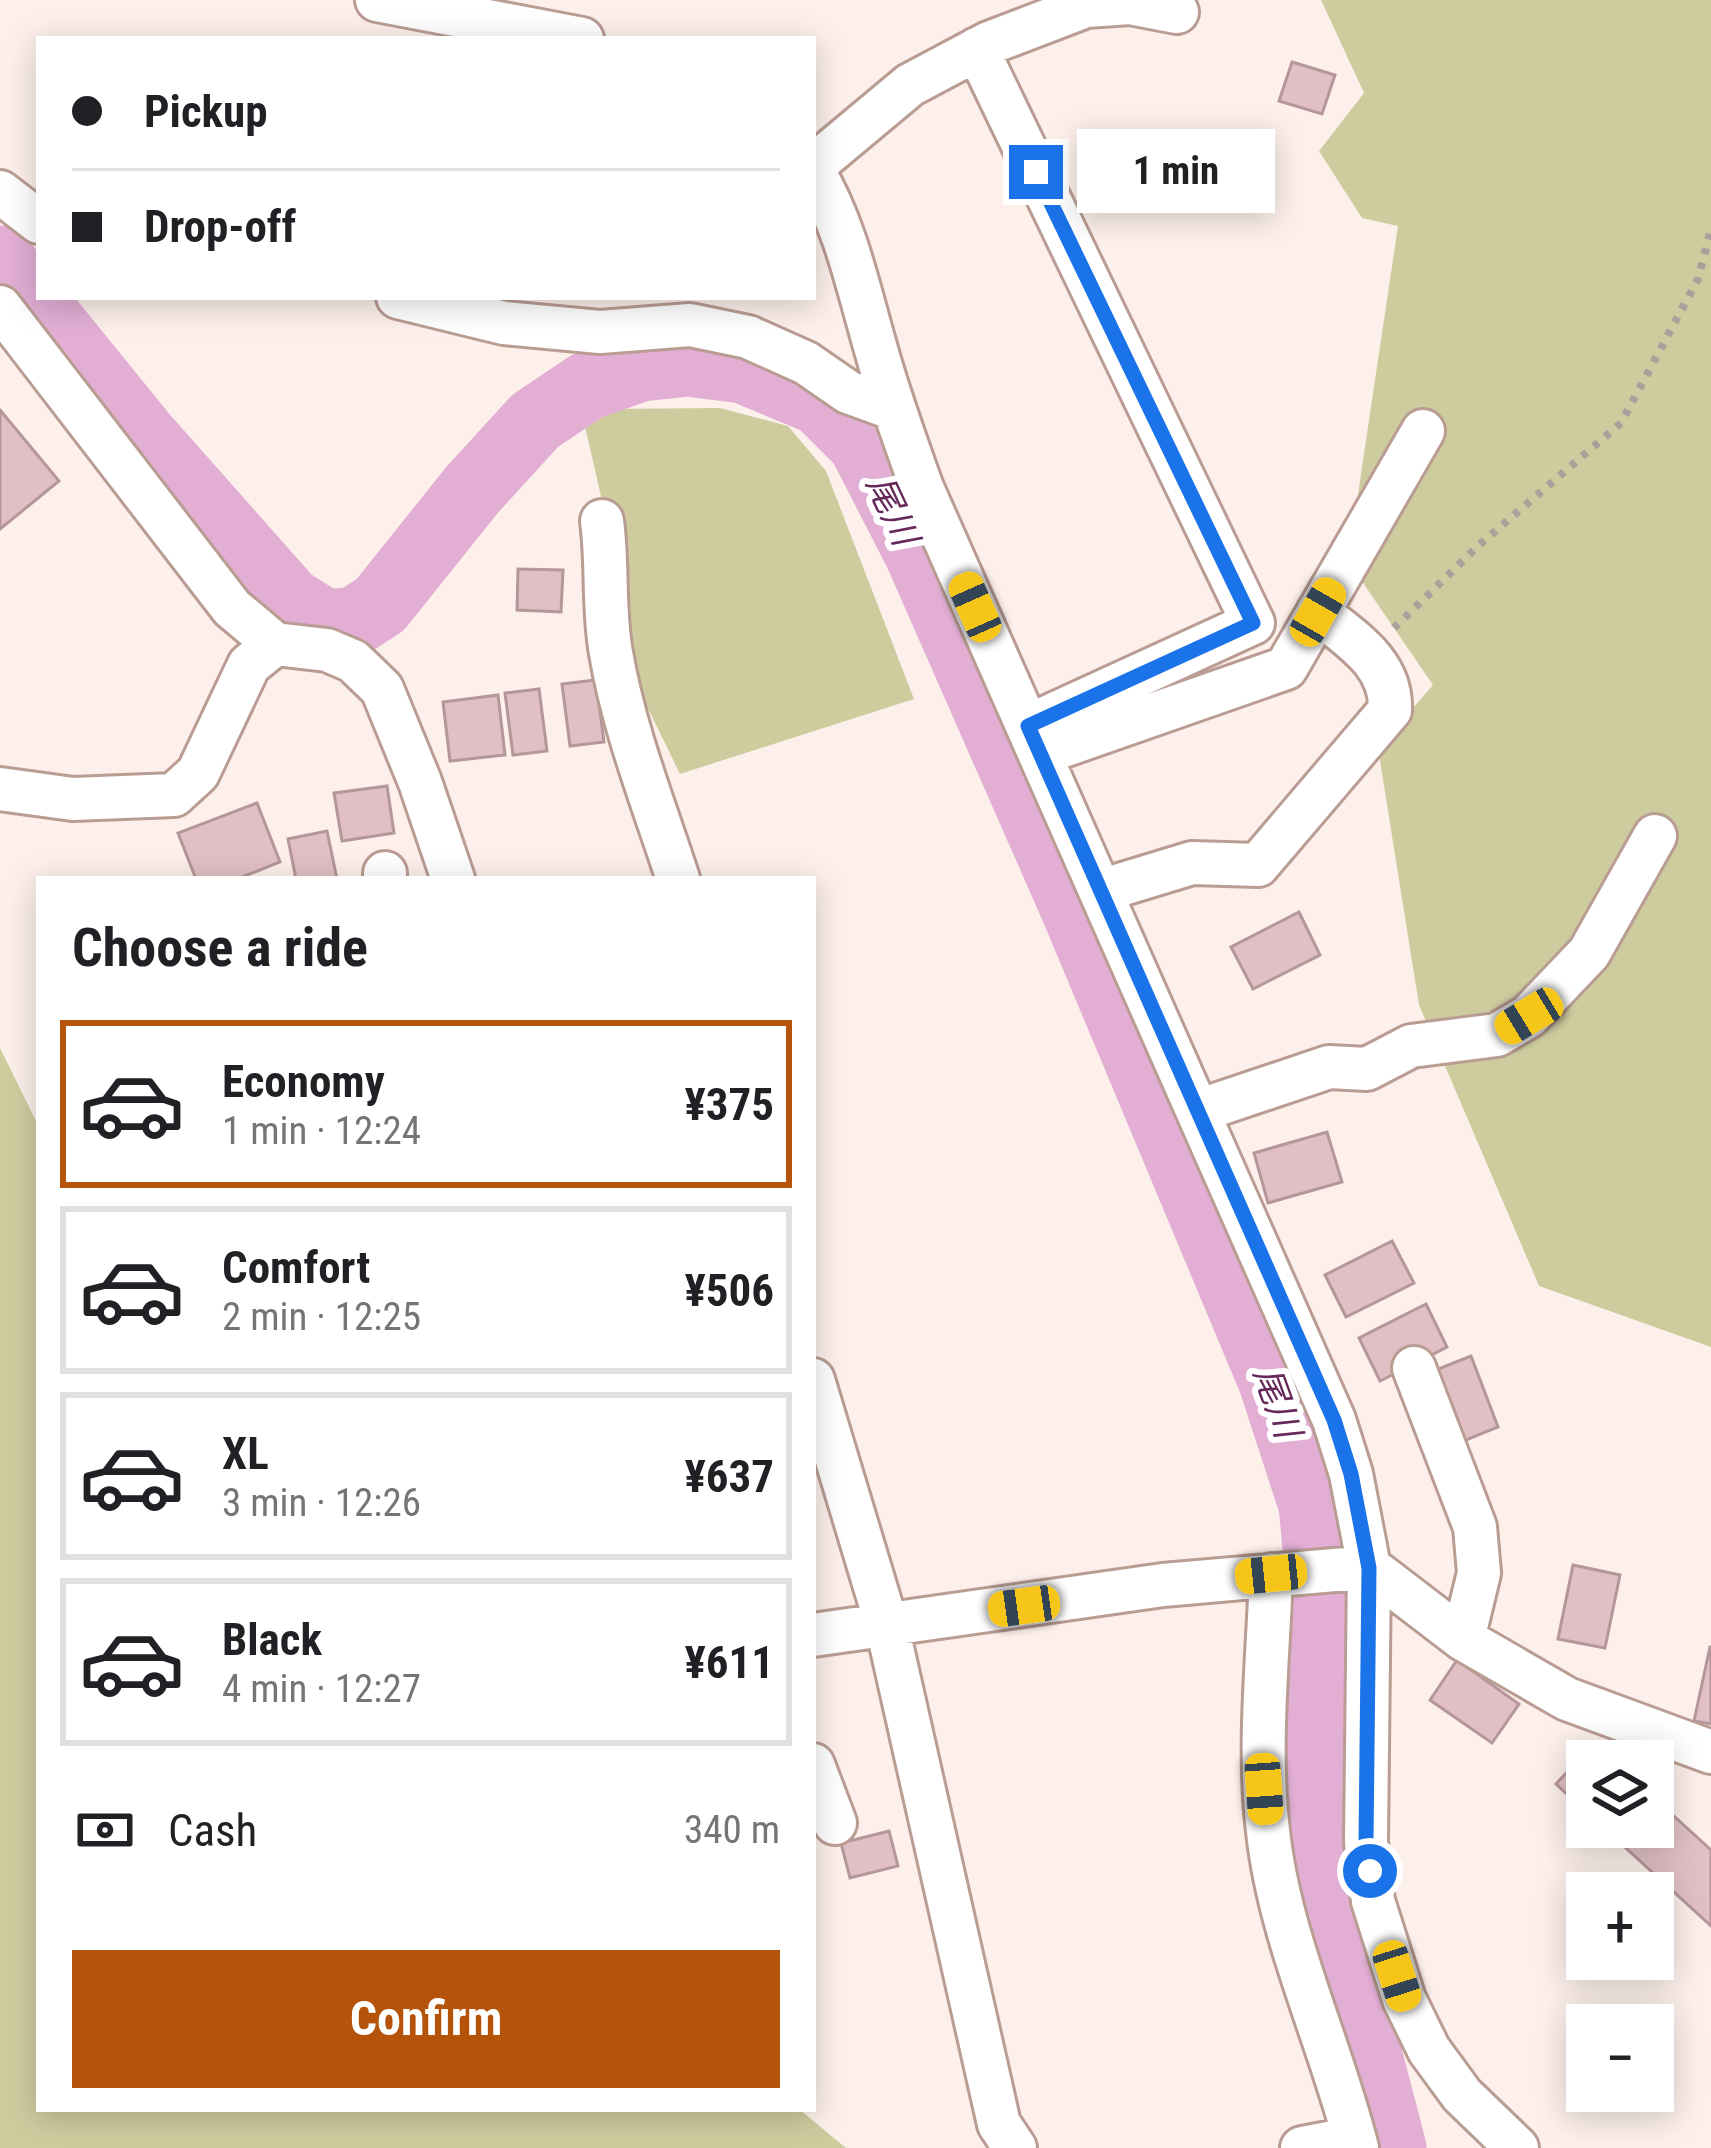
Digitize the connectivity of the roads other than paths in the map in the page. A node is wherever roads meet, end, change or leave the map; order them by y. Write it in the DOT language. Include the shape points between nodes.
graph roads {
  1 [pos="377,0"];
  2 [pos="1177,12"];
  3 [pos="566,36"];
  4 [pos="977,49"];
  5 [pos="816,166"];
  6 [pos="816,174"];
  7 [pos="0,192"];
  8 [pos="36,220"];
  9 [pos="410,300"];
  10 [pos="0,308"];
  11 [pos="892,408"];
  12 [pos="1423,431"];
  13 [pos="602,521"];
  14 [pos="1318,612"];
  15 [pos="275,644"];
  16 [pos="1034,740"];
  17 [pos="0,789"];
  18 [pos="1655,836"];
  19 [pos="452,876"];
  20 [pos="677,876"];
  21 [pos="1100,891"];
  22 [pos="1198,1111"];
  23 [pos="1414,1368"];
  24 [pos="816,1390"];
  25 [pos="1357,1569"];
  26 [pos="1278,1574"];
  27 [pos="886,1626"];
  28 [pos="816,1635"];
  29 [pos="1463,1639"];
  30 [pos="1711,1752"];
  31 [pos="816,1774"];
  32 [pos="835,1823"];
  33 [pos="1356,2143"];
  34 [pos="1015,2148"];
  35 [pos="1302,2148"];
  36 [pos="1516,2148"];
  1 -- 3 [label="street"];
  2 -- 4 [label="street" via="1130,3 1087,7"];
  4 -- 5 [label="street" via="910,85"];
  4 -- 16 [label="street" via="1253,623"];
  6 -- 11 [label="street" via="847,247"];
  7 -- 8 [label="street"];
  9 -- 11 [label="street" via="504,323 600,332 690,325 748,337"];
  10 -- 15 [label="street" via="232,608"];
  11 -- 16 [label="street"];
  12 -- 14 [label="street"];
  13 -- 20 [label="street" via="621,702"];
  14 -- 16 [label="street" via="1286,668"];
  14 -- 21 [label="street" via="1374,658 1390,688 1390,710 1258,865 1192,863"];
  15 -- 17 [label="street" via="249,665 198,773 174,795 73,799"];
  15 -- 19 [label="street" via="327,650 353,661 382,689"];
  16 -- 21 [label="street"];
  18 -- 22 [label="street" via="1589,953 1529,1016 1497,1035 1411,1046 1366,1069 1329,1067"];
  21 -- 22 [label="street"];
  22 -- 25 [label="street" via="1334,1420 1351,1474"];
  23 -- 29 [label="street" via="1475,1527 1479,1573"];
  24 -- 27 [label="street"];
  25 -- 26 [label="street"];
  25 -- 29 [label="street"];
  25 -- 36 [label="street" via="1373,1901 1404,1999 1430,2050"];
  26 -- 27 [label="street"];
  26 -- 33 [label="street" via="1268,1833"];
  27 -- 28 [label="street"];
  27 -- 34 [label="street" via="999,2124"];
  29 -- 30 [label="street" via="1567,1699"];
  31 -- 32 [label="street"];
  33 -- 35 [label="street"];
}
